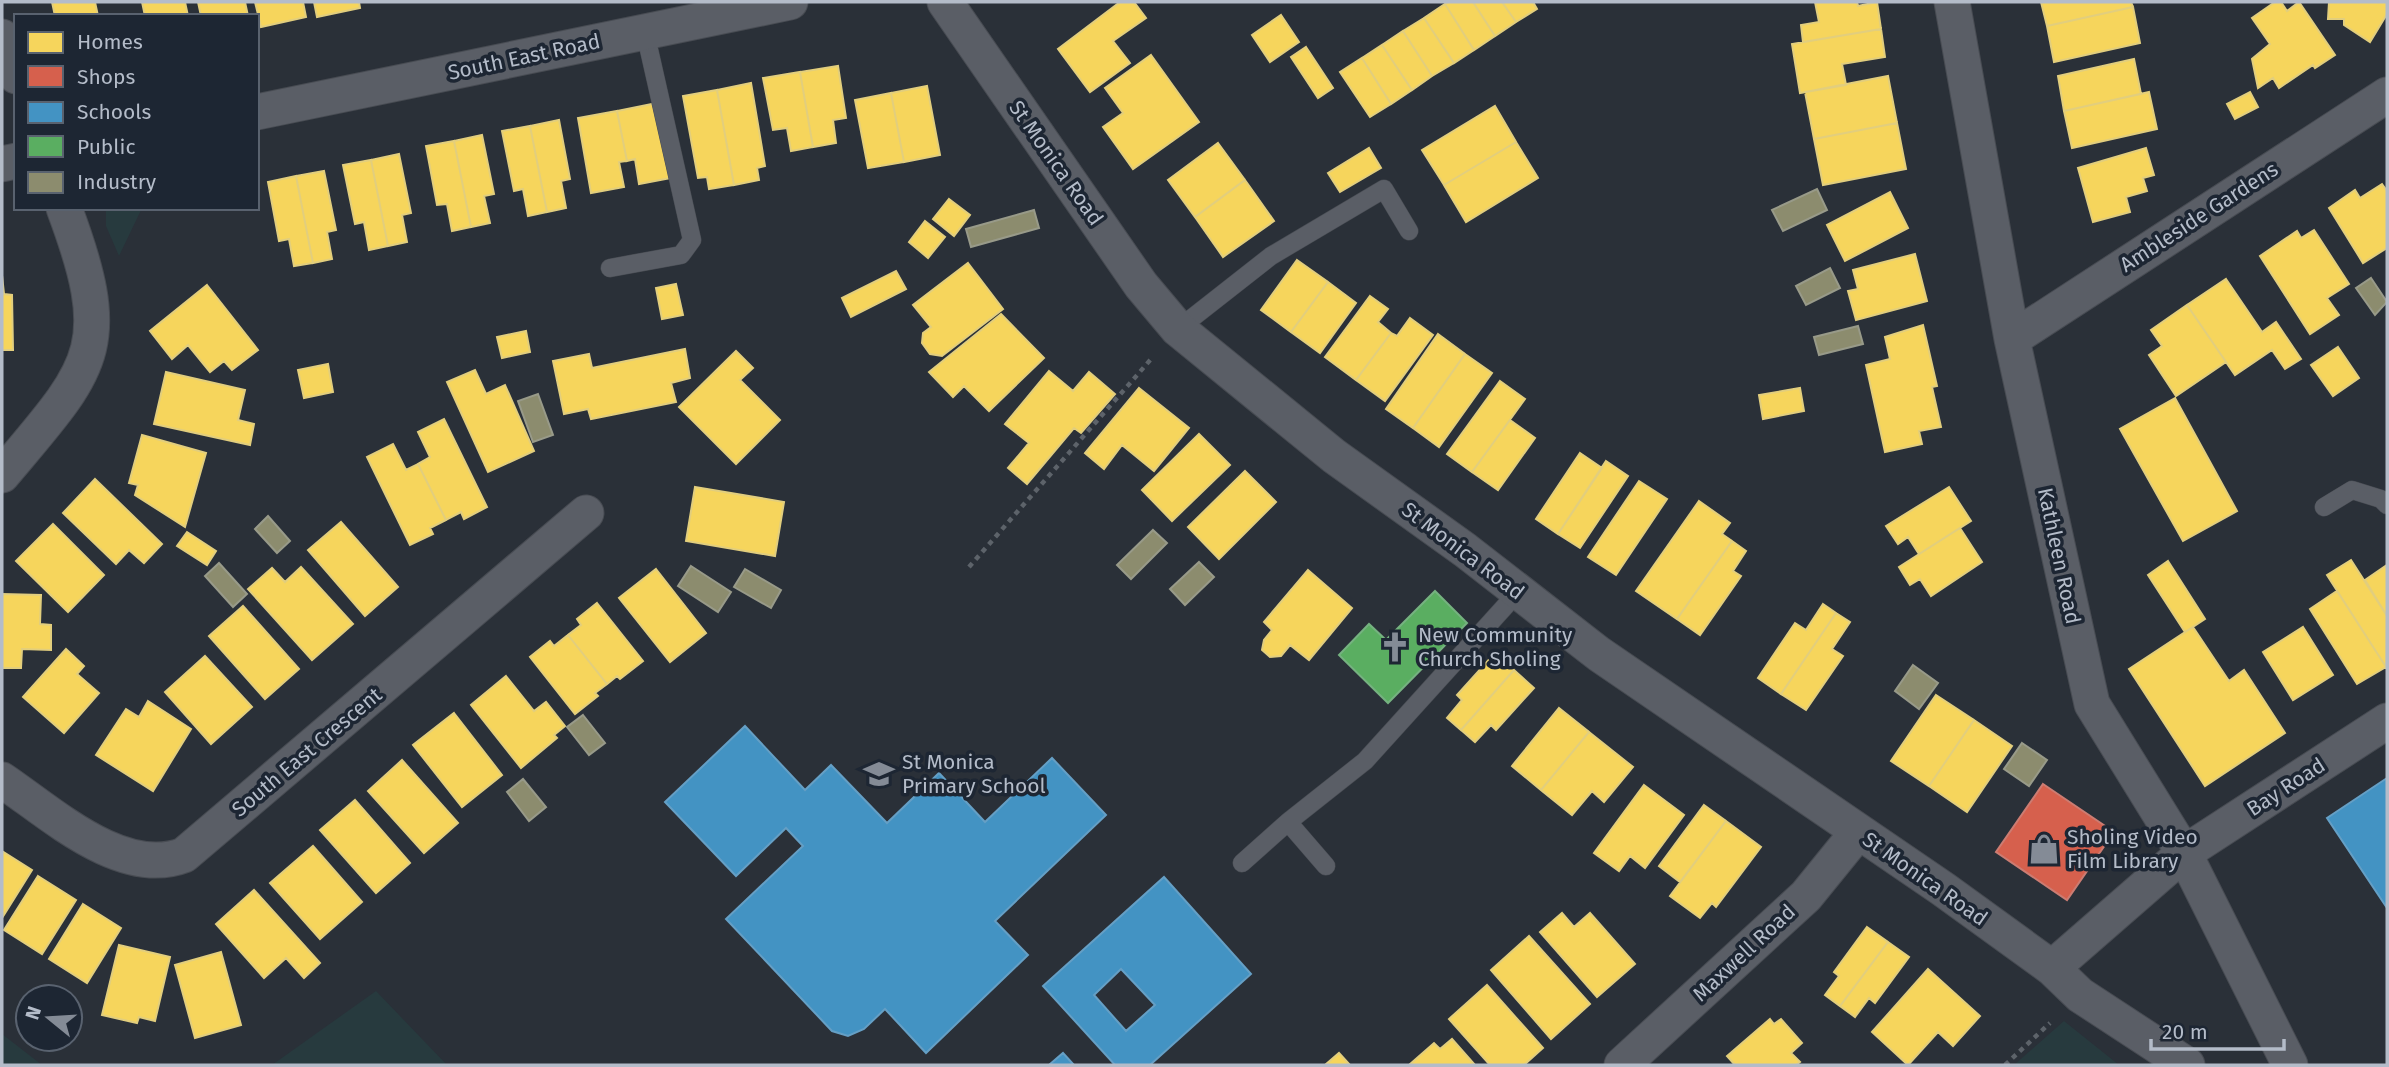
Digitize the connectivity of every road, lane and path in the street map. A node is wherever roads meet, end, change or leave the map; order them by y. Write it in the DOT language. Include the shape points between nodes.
graph roads {
  1 [pos="790,2"];
  2 [pos="945,2"];
  3 [pos="1952,2"];
  4 [pos="645,32"];
  5 [pos="2,37"];
  6 [pos="14,70"];
  7 [pos="2387,95"];
  8 [pos="259,112"];
  9 [pos="65,210"];
  10 [pos="1409,231"];
  11 [pos="610,268"];
  12 [pos="1178,329"];
  13 [pos="2011,339"];
  14 [pos="2,475"];
  15 [pos="2387,505"];
  16 [pos="2324,507"];
  17 [pos="586,513"];
  18 [pos="969,567"];
  19 [pos="1518,592"];
  20 [pos="2387,721"];
  21 [pos="2,780"];
  22 [pos="1287,822"];
  23 [pos="1858,832"];
  24 [pos="2184,853"];
  25 [pos="1242,863"];
  26 [pos="1326,866"];
  27 [pos="2052,968"];
  28 [pos="2080,995"];
  29 [pos="1622,1065"];
  30 [pos="2005,1065"];
  31 [pos="2187,1065"];
  32 [pos="2290,1065"];
  1 -- 4 [label="street, South East Road"];
  2 -- 12 [label="street, St Monica Road" via="1141,285"];
  3 -- 13 [label="street, Kathleen Road"];
  4 -- 8 [label="street, South East Road"];
  4 -- 11 [label="lane" via="692,240 681,255"];
  5 -- 6 [label="street"];
  7 -- 13 [label="street, Ambleside Gardens"];
  9 -- 14 [label="street" via="88,278 92,341 86,363 62,404"];
  10 -- 12 [label="lane" via="1384,189 1271,256"];
  12 -- 18 [label="path"];
  12 -- 19 [label="street, St Monica Road" via="1334,456"];
  13 -- 24 [label="street, Kathleen Road" via="2092,704"];
  15 -- 16 [label="lane" via="2352,490"];
  17 -- 21 [label="street, South East Crescent" via="184,855 171,861 153,862 113,852"];
  19 -- 22 [label="lane" via="1365,761"];
  19 -- 23 [label="street, St Monica Road" via="1599,654"];
  20 -- 24 [label="street, Bay Road"];
  22 -- 25 [label="lane"];
  22 -- 26 [label="lane"];
  23 -- 27 [label="street, St Monica Road"];
  23 -- 29 [label="street, Maxwell Road" via="1806,896"];
  24 -- 27 [label="street, Bay Road"];
  24 -- 32 [label="street, Kathleen Road"];
  27 -- 28 [label="street, St Monica Road"];
  28 -- 30 [label="path"];
  28 -- 31 [label="street, St Monica Road"];
}
